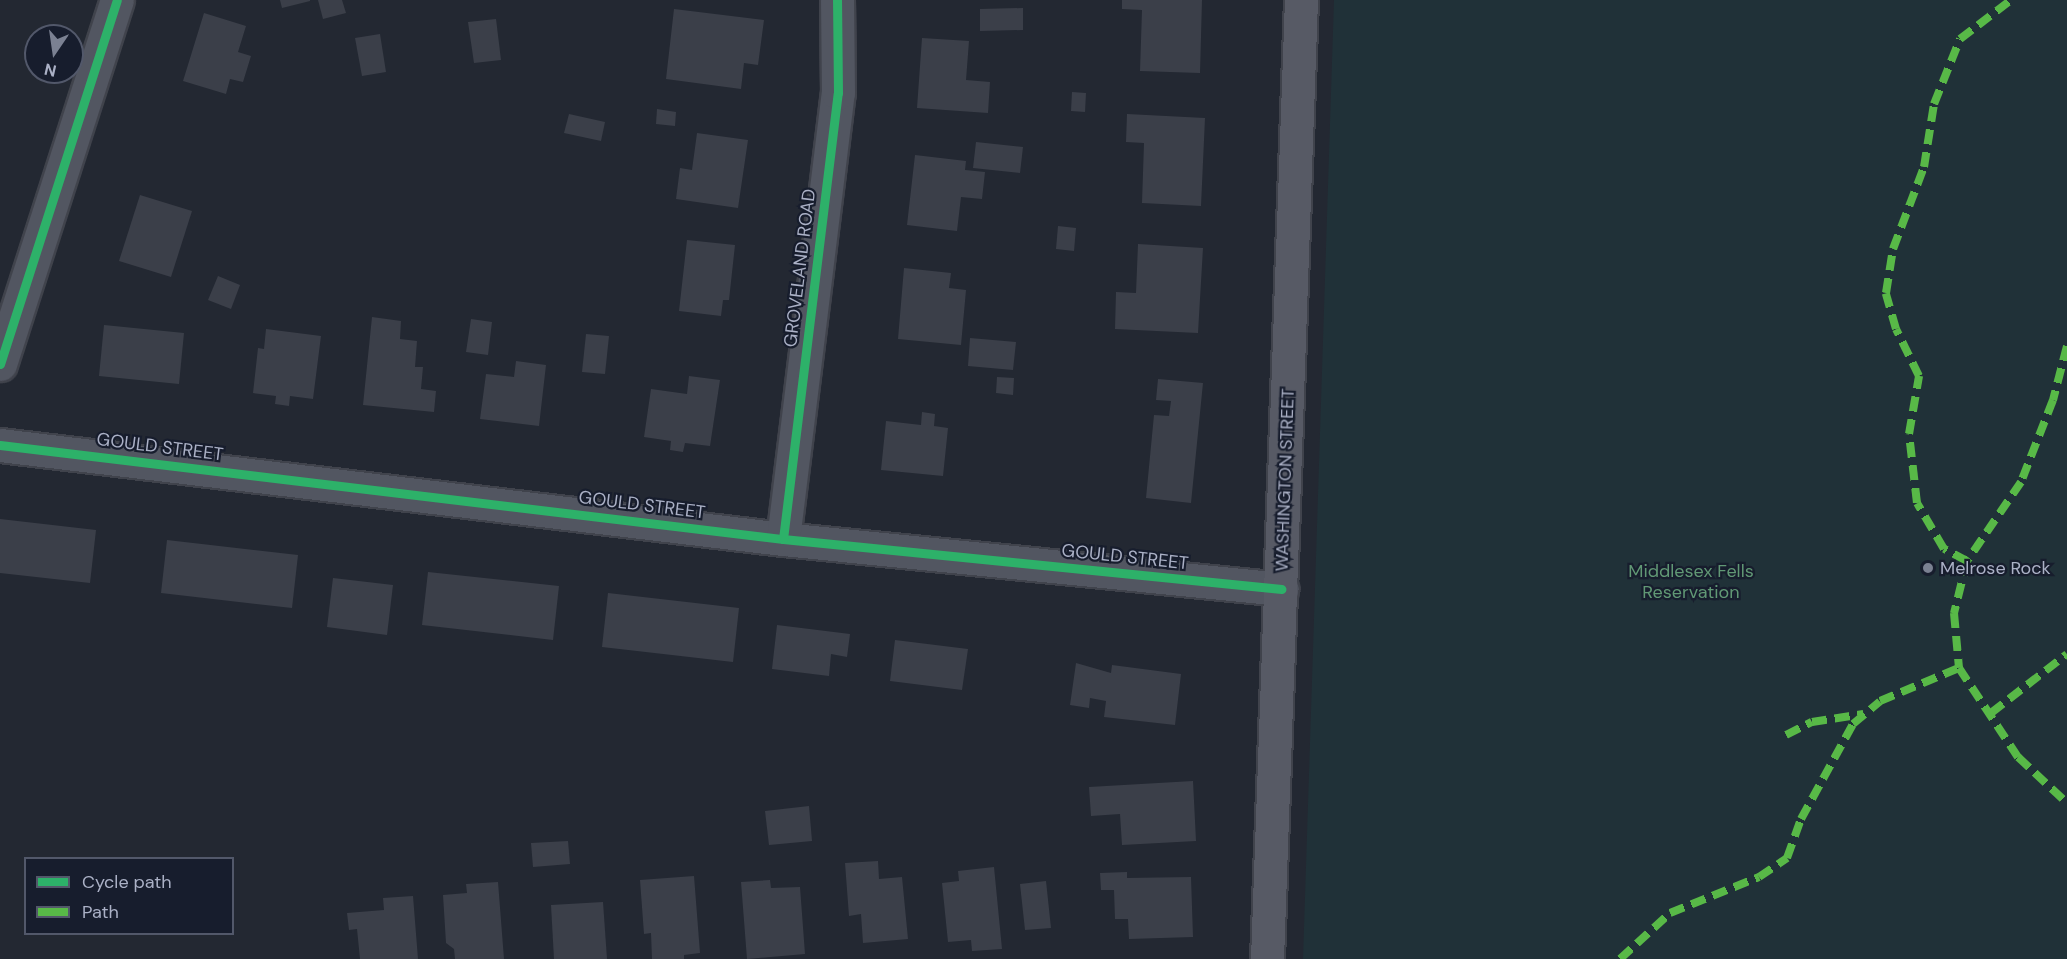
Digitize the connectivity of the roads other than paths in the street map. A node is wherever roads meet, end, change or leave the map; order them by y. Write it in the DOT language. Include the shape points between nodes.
graph roads {
  1 [pos="117,0"];
  2 [pos="837,0"];
  3 [pos="1301,0"];
  4 [pos="0,364"];
  5 [pos="0,445"];
  6 [pos="783,539"];
  7 [pos="1281,589"];
  8 [pos="1267,959"];
  1 -- 4 [label="street"];
  2 -- 6 [label="street, GROVELAND ROAD" via="838,93"];
  3 -- 7 [label="main road, WASHINGTON STREET"];
  5 -- 6 [label="street, GOULD STREET"];
  6 -- 7 [label="street, GOULD STREET"];
  7 -- 8 [label="main road, WASHINGTON STREET"];
}
